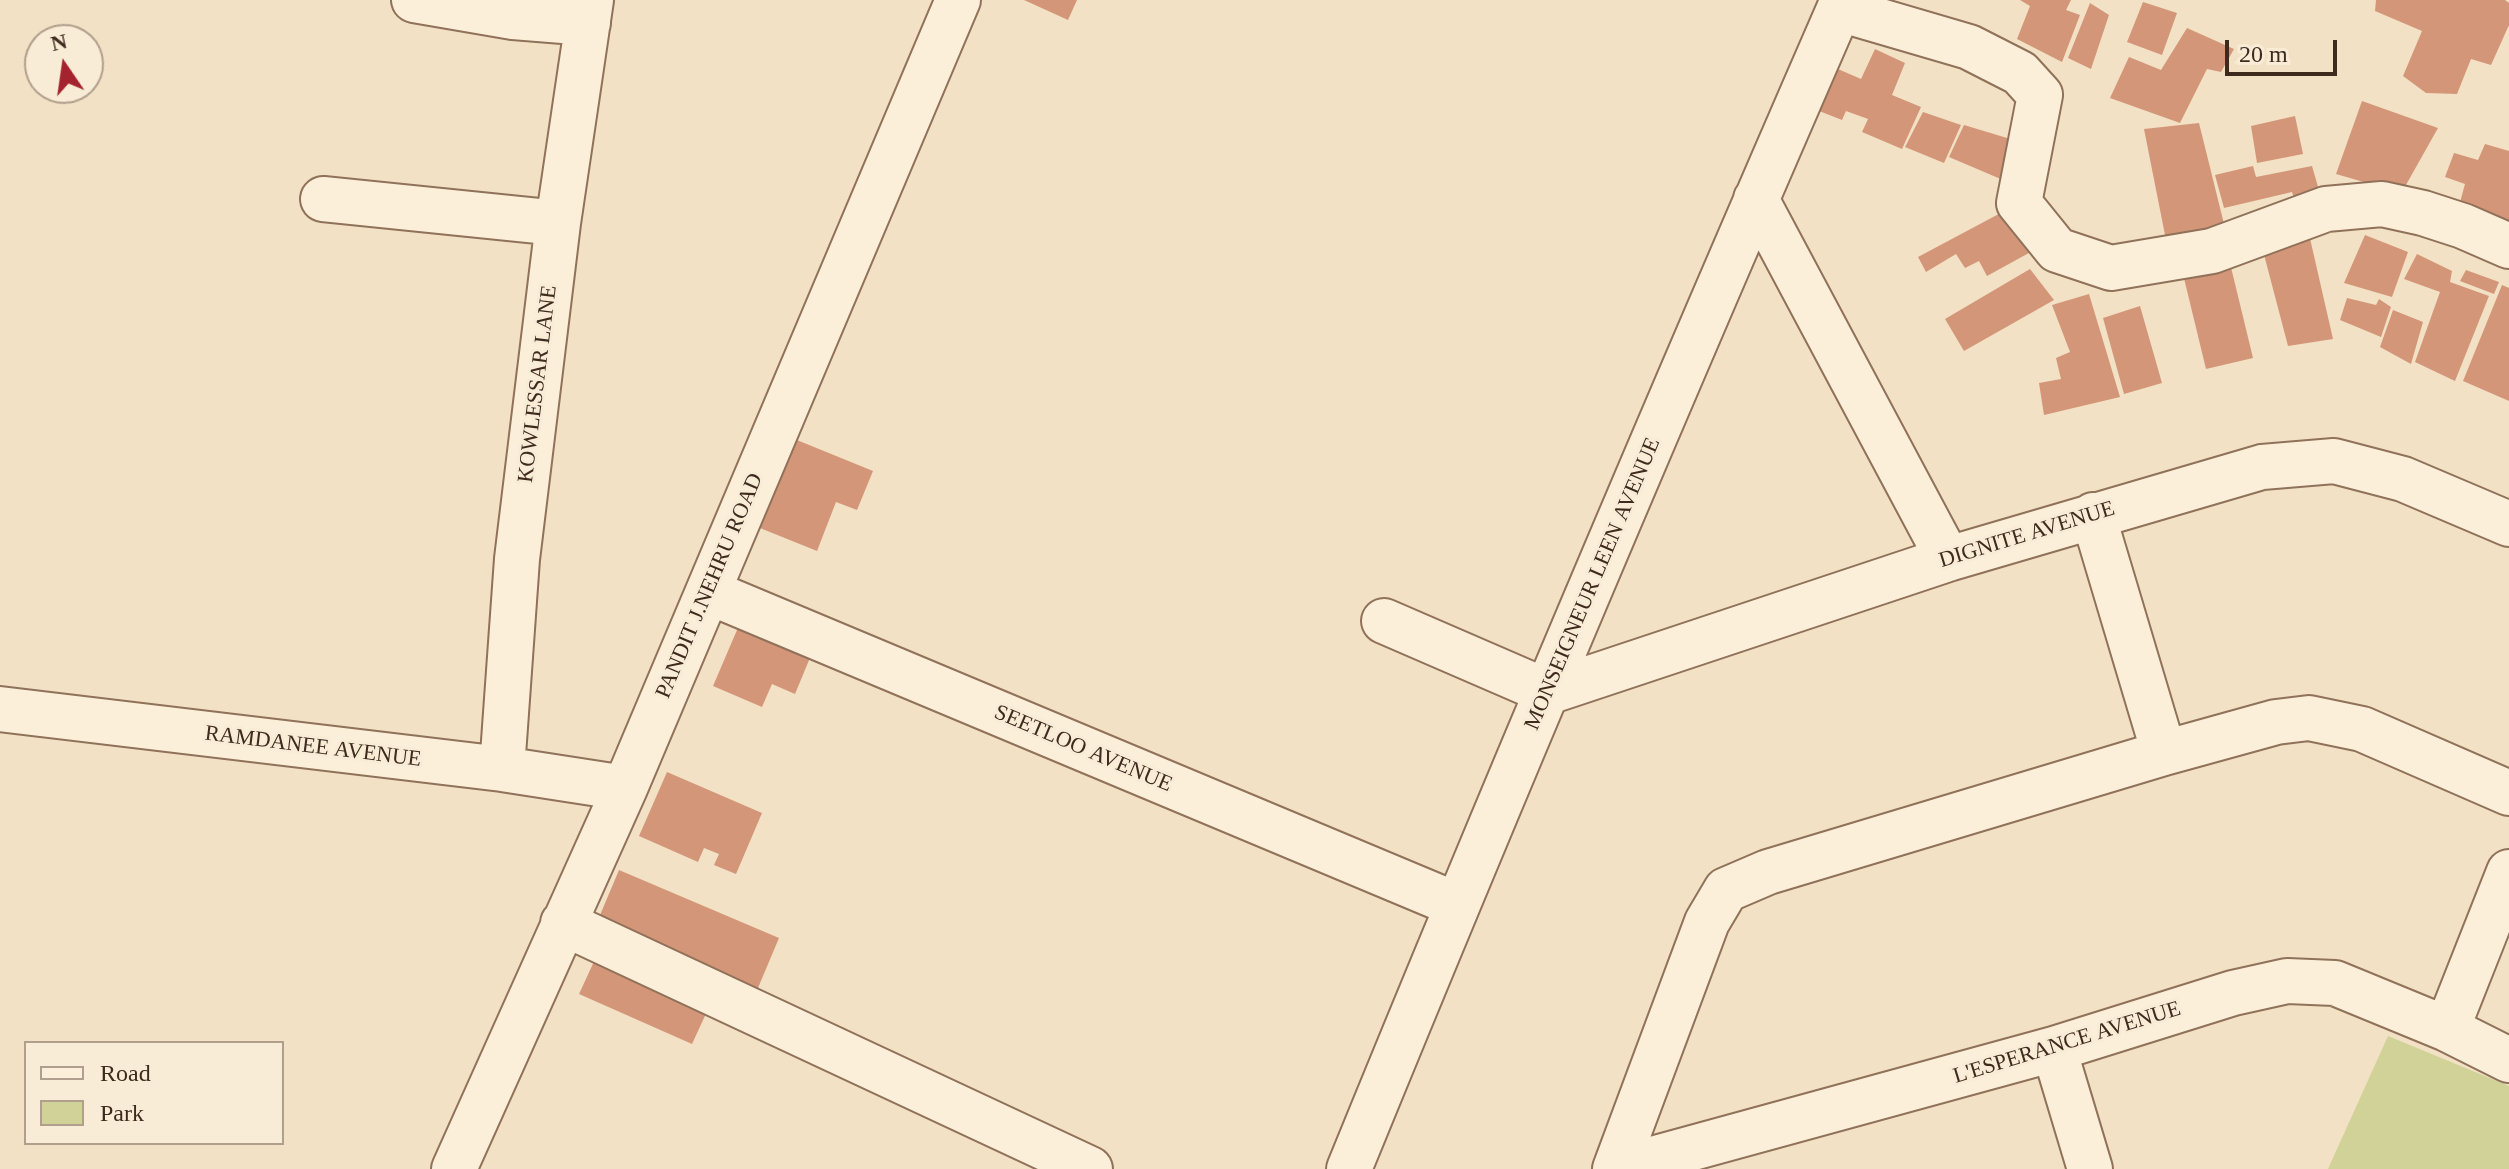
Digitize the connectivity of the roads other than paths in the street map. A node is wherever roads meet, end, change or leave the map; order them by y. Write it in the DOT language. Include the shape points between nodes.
graph roads {
  1 [pos="414,0"];
  2 [pos="958,0"];
  3 [pos="1841,4"];
  4 [pos="590,11"];
  5 [pos="323,199"];
  6 [pos="1756,199"];
  7 [pos="558,223"];
  8 [pos="2509,246"];
  9 [pos="2093,515"];
  10 [pos="2509,524"];
  11 [pos="1948,559"];
  12 [pos="709,592"];
  13 [pos="1384,621"];
  14 [pos="1548,692"];
  15 [pos="0,709"];
  16 [pos="2164,753"];
  17 [pos="502,769"];
  18 [pos="625,788"];
  19 [pos="2509,793"];
  20 [pos="2509,872"];
  21 [pos="1457,905"];
  22 [pos="563,923"];
  23 [pos="2447,1029"];
  24 [pos="2054,1049"];
  25 [pos="2509,1060"];
  26 [pos="454,1169"];
  27 [pos="1090,1169"];
  28 [pos="1349,1169"];
  29 [pos="1616,1169"];
  30 [pos="2090,1169"];
  1 -- 4 [label="street" via="513,17"];
  2 -- 12 [label="street, PANDIT J.NEHRU ROAD"];
  3 -- 6 [label="street, MONSEIGNEUR LEEN AVENUE"];
  3 -- 8 [label="street" via="1969,47 2020,73 2040,95 2019,203 2057,250 2111,268 2212,251 2326,209 2382,204 2463,226"];
  4 -- 7 [label="street, KOWLESSAR LANE"];
  5 -- 7 [label="street"];
  6 -- 11 [label="street"];
  6 -- 14 [label="street, MONSEIGNEUR LEEN AVENUE"];
  7 -- 17 [label="street, KOWLESSAR LANE" via="517,559"];
  9 -- 10 [label="street, DIGNITE AVENUE" via="2262,467 2334,461 2403,479"];
  9 -- 11 [label="street, DIGNITE AVENUE"];
  9 -- 16 [label="street"];
  11 -- 14 [label="street, DIGNITE AVENUE"];
  12 -- 18 [label="street, PANDIT J.NEHRU ROAD"];
  12 -- 21 [label="street, SEETLOO AVENUE"];
  13 -- 14 [label="street"];
  14 -- 21 [label="street, MONSEIGNEUR LEEN AVENUE"];
  15 -- 17 [label="street, RAMDANEE AVENUE"];
  16 -- 19 [label="street" via="2309,718 2362,729"];
  16 -- 29 [label="street" via="1768,872 1726,890 1707,922"];
  17 -- 18 [label="street, RAMDANEE AVENUE"];
  18 -- 22 [label="street, PANDIT J.NEHRU ROAD"];
  20 -- 23 [label="street"];
  21 -- 28 [label="street, MONSEIGNEUR LEEN AVENUE"];
  22 -- 26 [label="street, PANDIT J.NEHRU ROAD"];
  22 -- 27 [label="street"];
  23 -- 24 [label="street, L'ESPERANCE AVENUE" via="2335,983 2287,981"];
  23 -- 25 [label="street, L'ESPERANCE AVENUE"];
  24 -- 29 [label="street, L'ESPERANCE AVENUE"];
  24 -- 30 [label="street"];
}
